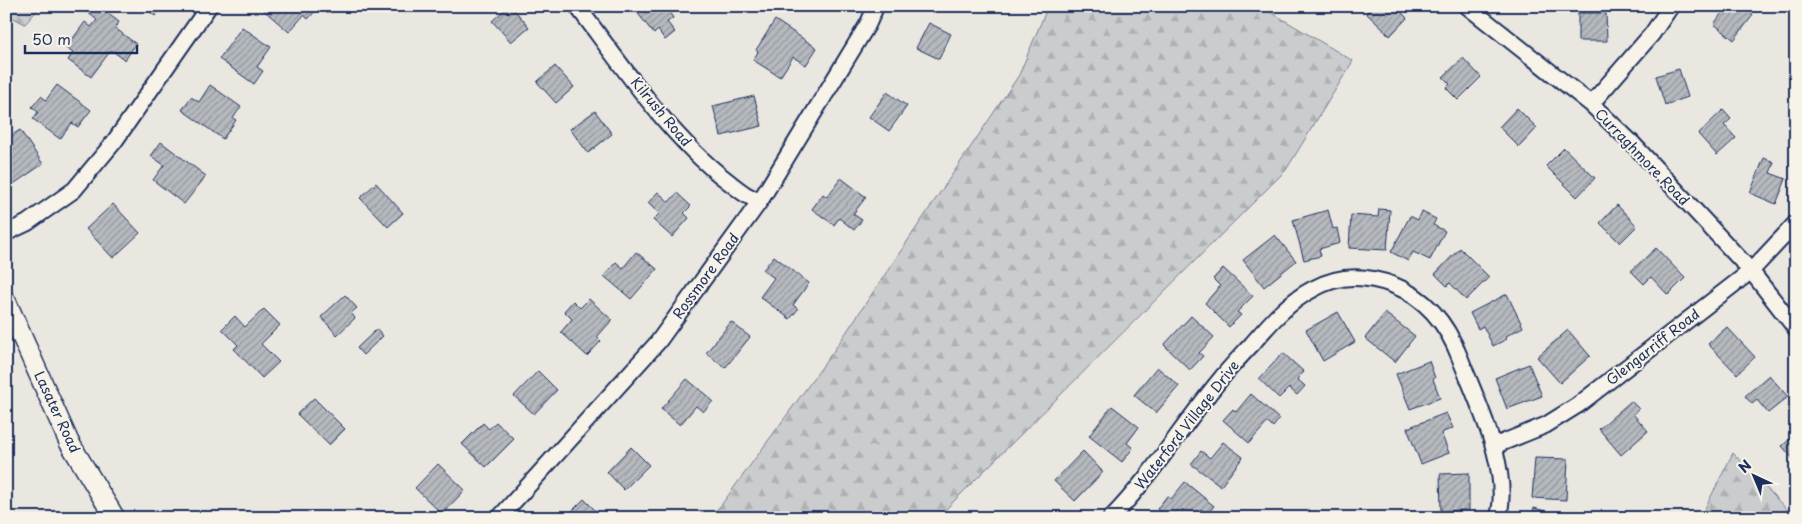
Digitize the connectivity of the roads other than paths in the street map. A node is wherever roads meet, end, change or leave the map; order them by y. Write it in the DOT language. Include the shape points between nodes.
graph roads {
  1 [pos="209,6"];
  2 [pos="577,6"];
  3 [pos="876,6"];
  4 [pos="1467,6"];
  5 [pos="1671,6"];
  6 [pos="1591,104"];
  7 [pos="760,201"];
  8 [pos="1796,223"];
  9 [pos="6,233"];
  10 [pos="1751,271"];
  11 [pos="6,301"];
  12 [pos="1796,329"];
  13 [pos="1494,446"];
  14 [pos="115,518"];
  15 [pos="499,518"];
  16 [pos="1111,518"];
  17 [pos="1498,518"];
  1 -- 9 [label="street" via="114,142 74,190 27,223"];
  2 -- 7 [label="street, Kilrush Road" via="658,111 707,165 749,197"];
  3 -- 7 [label="street, Rossmore Road"];
  4 -- 6 [label="street, Curraghmore Road"];
  5 -- 6 [label="street" via="1652,34"];
  6 -- 10 [label="street, Curraghmore Road" via="1633,144"];
  7 -- 15 [label="street, Rossmore Road" via="658,342"];
  8 -- 10 [label="street, Glengarriff Road"];
  10 -- 12 [label="street, Curraghmore Road"];
  10 -- 13 [label="street, Glengarriff Road" via="1578,405 1546,425"];
  11 -- 14 [label="street, Lasater Road" via="69,442"];
  13 -- 16 [label="street, Waterford Village Drive" via="1456,347 1435,312 1417,297 1377,280 1356,277 1335,280 1297,298 1277,316 1219,380 1154,469"];
  13 -- 17 [label="street, Waterford Village Drive" via="1500,475"];
}
